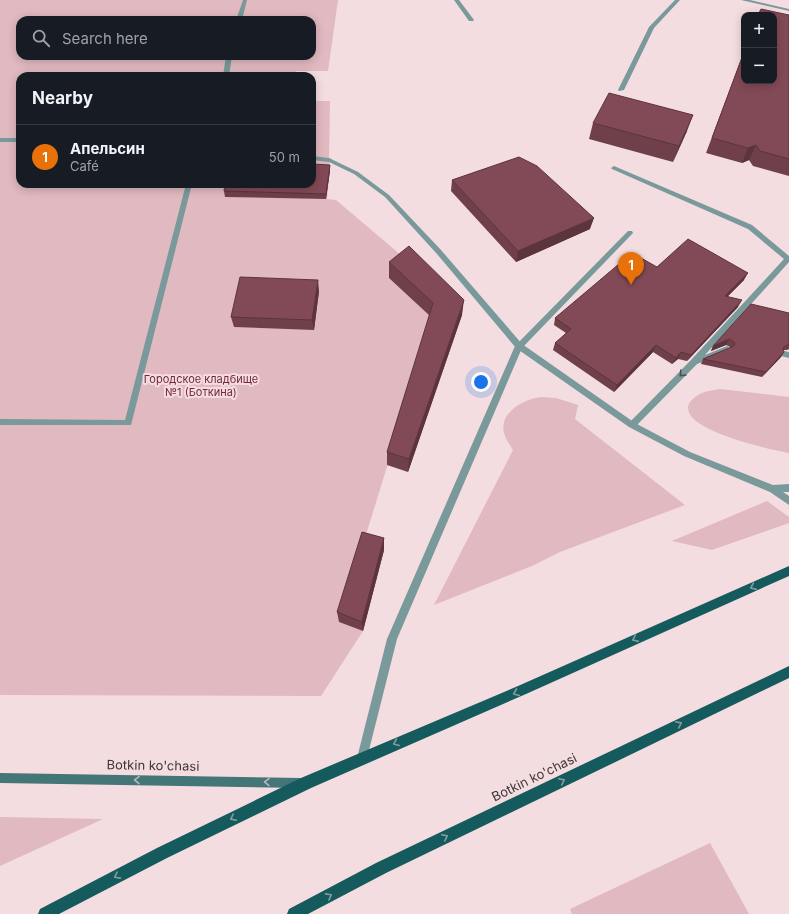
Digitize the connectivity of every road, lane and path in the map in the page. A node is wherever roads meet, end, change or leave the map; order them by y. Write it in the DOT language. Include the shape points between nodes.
graph roads {
  1 [pos="245,0"];
  2 [pos="456,0"];
  3 [pos="678,0"];
  4 [pos="743,0"];
  5 [pos="789,10"];
  6 [pos="240,16"];
  7 [pos="471,20"];
  8 [pos="229,60"];
  9 [pos="227,72"];
  10 [pos="621,90"];
  11 [pos="0,140"];
  12 [pos="16,140"];
  13 [pos="316,158"];
  14 [pos="614,168"];
  15 [pos="188,188"];
  16 [pos="630,234"];
  17 [pos="519,346"];
  18 [pos="727,349"];
  19 [pos="694,362"];
  20 [pos="0,422"];
  21 [pos="632,425"];
  22 [pos="789,488"];
  23 [pos="773,489"];
  24 [pos="789,501"];
  25 [pos="789,571"];
  26 [pos="789,672"];
  27 [pos="362,758"];
  28 [pos="0,778"];
  29 [pos="306,783"];
  30 [pos="45,914"];
  31 [pos="294,914"];
  1 -- 6 [label="street"];
  2 -- 7 [label="street"];
  3 -- 10 [label="street" via="652,27"];
  4 -- 5 [label="street"];
  8 -- 9 [label="street"];
  11 -- 12 [label="street"];
  13 -- 17 [label="street" via="329,160 356,173 387,196 439,252"];
  14 -- 19 [label="street" via="750,227 788,259"];
  15 -- 20 [label="street" via="128,423"];
  16 -- 17 [label="street"];
  17 -- 21 [label="street"];
  17 -- 27 [label="street" via="392,639"];
  18 -- 19 [label="street"];
  19 -- 21 [label="street, one-way"];
  21 -- 23 [label="street" via="687,454"];
  22 -- 23 [label="street"];
  23 -- 24 [label="street"];
  25 -- 27 [label="main road, Botkin ko'chasi, one-way"];
  31 -- 26 [label="main road, Botkin ko'chasi, one-way" via="381,868"];
  27 -- 29 [label="main road, Botkin ko'chasi"];
  29 -- 28 [label="street, Botkin ko'chasi, one-way"];
  29 -- 30 [label="main road, Botkin ko'chasi, one-way" via="162,852"];
}
